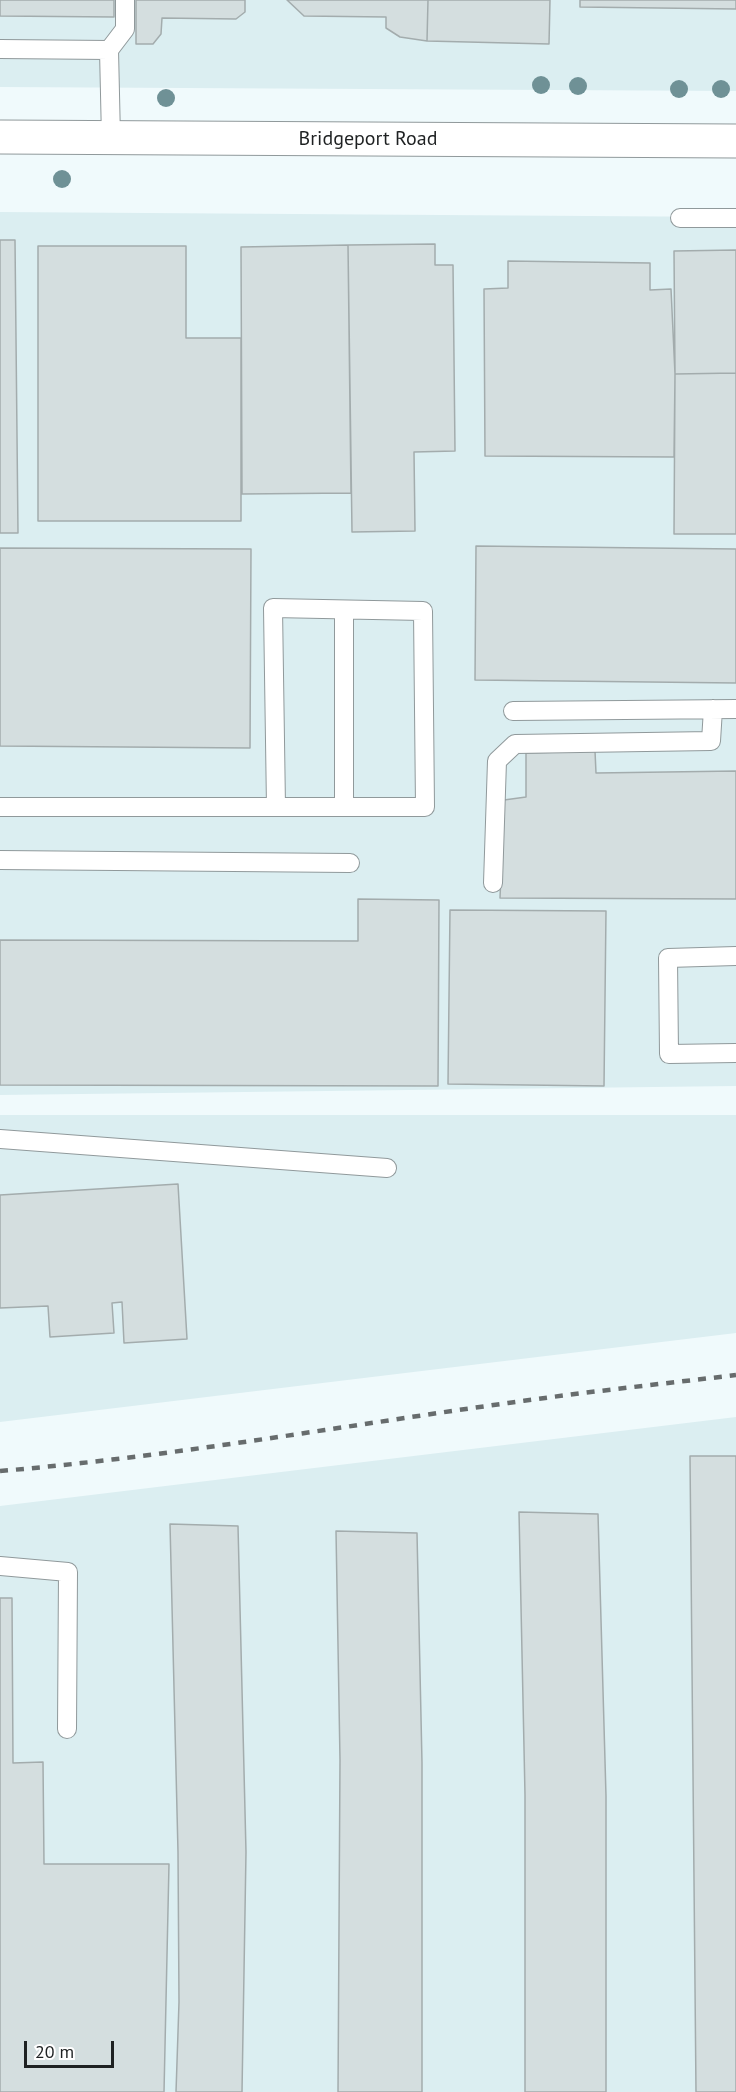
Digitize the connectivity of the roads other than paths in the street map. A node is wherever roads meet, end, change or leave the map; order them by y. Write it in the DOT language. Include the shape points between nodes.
graph roads {
  1 [pos="124,0"];
  2 [pos="0,49"];
  3 [pos="109,50"];
  4 [pos="0,137"];
  5 [pos="111,138"];
  6 [pos="736,141"];
  7 [pos="680,218"];
  8 [pos="736,218"];
  9 [pos="344,610"];
  10 [pos="713,709"];
  11 [pos="736,709"];
  12 [pos="513,711"];
  13 [pos="0,807"];
  14 [pos="276,807"];
  15 [pos="344,807"];
  16 [pos="0,860"];
  17 [pos="350,863"];
  18 [pos="493,883"];
  19 [pos="736,956"];
  20 [pos="736,1053"];
  21 [pos="0,1140"];
  22 [pos="387,1168"];
  23 [pos="0,1566"];
  24 [pos="67,1729"];
  1 -- 3 [label="lane" via="125,29"];
  2 -- 3 [label="lane"];
  3 -- 5 [label="lane"];
  4 -- 5 [label="main road, Bridgeport Road"];
  5 -- 6 [label="main road, Bridgeport Road"];
  7 -- 8 [label="lane"];
  9 -- 14 [label="lane" via="273,608"];
  9 -- 15 [label="lane"];
  9 -- 15 [label="lane" via="423,611 425,796 425,807"];
  10 -- 11 [label="lane"];
  10 -- 12 [label="lane"];
  10 -- 18 [label="lane" via="711,741 515,744 497,761"];
  13 -- 14 [label="lane"];
  14 -- 15 [label="lane"];
  16 -- 17 [label="lane"];
  19 -- 20 [label="lane" via="668,958 669,1054"];
  21 -- 22 [label="lane"];
  23 -- 24 [label="lane" via="68,1572"];
}
